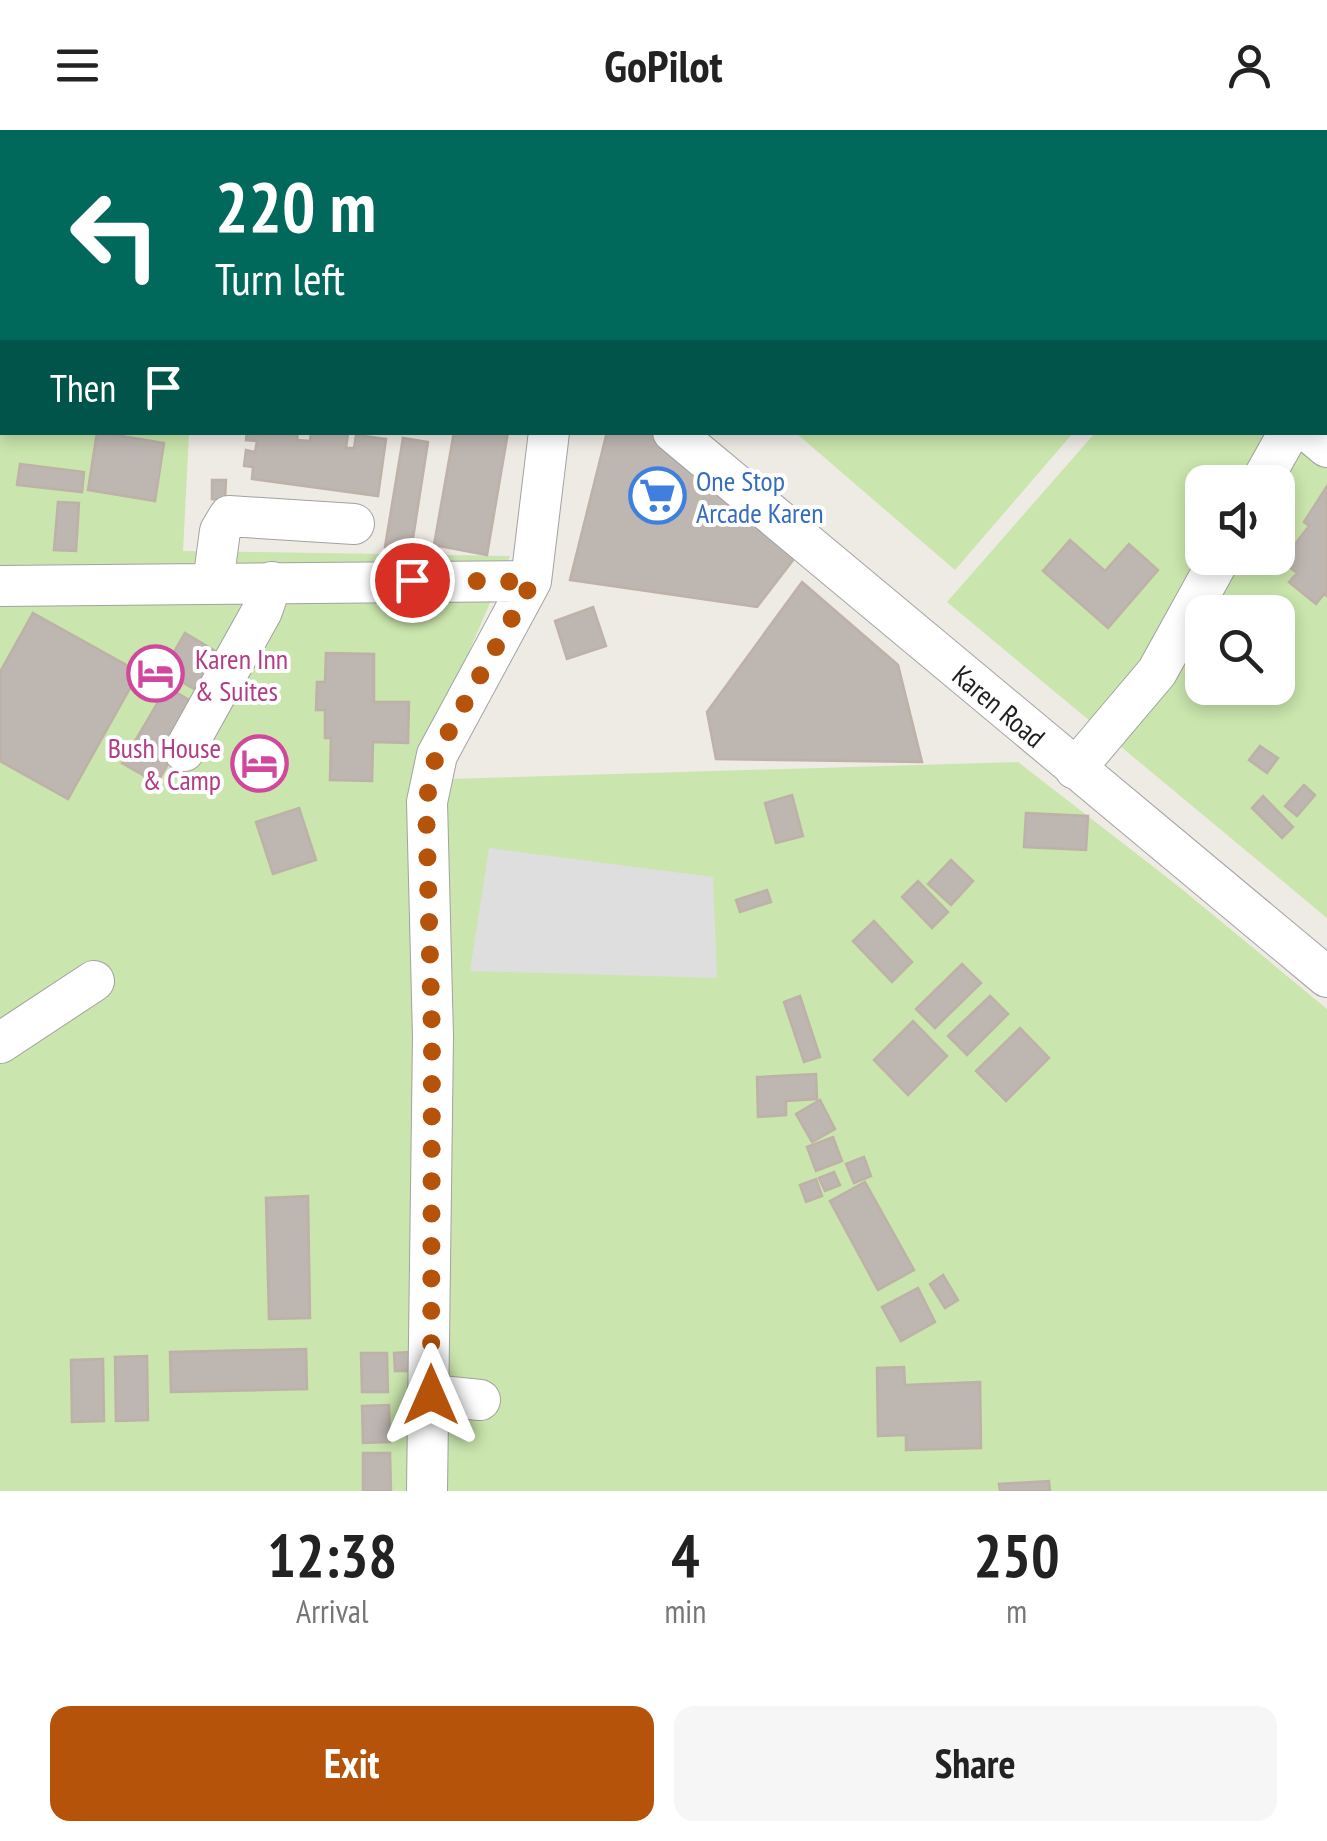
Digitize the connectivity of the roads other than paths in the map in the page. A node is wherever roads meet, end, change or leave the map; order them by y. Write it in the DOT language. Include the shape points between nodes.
graph roads {
  1 [pos="550,435"];
  2 [pos="677,435"];
  3 [pos="1287,435"];
  4 [pos="1271,465"];
  5 [pos="354,524"];
  6 [pos="1211,575"];
  7 [pos="272,582"];
  8 [pos="532,582"];
  9 [pos="213,583"];
  10 [pos="0,586"];
  11 [pos="184,751"];
  12 [pos="1074,769"];
  13 [pos="1327,977"];
  14 [pos="94,981"];
  15 [pos="0,1043"];
  16 [pos="431,1395"];
  17 [pos="480,1400"];
  18 [pos="427,1491"];
  1 -- 8 [label="street"];
  2 -- 12 [label="street, Karen Road"];
  3 -- 4 [label="street"];
  5 -- 9 [label="street" via="229,516 220,531"];
  6 -- 12 [label="street" via="1157,672"];
  7 -- 8 [label="street"];
  7 -- 9 [label="street"];
  7 -- 11 [label="street"];
  8 -- 16 [label="street" via="436,755 428,790"];
  9 -- 10 [label="street"];
  12 -- 13 [label="street, Karen Road"];
  14 -- 15 [label="street"];
  16 -- 17 [label="street"];
  16 -- 18 [label="street"];
}
